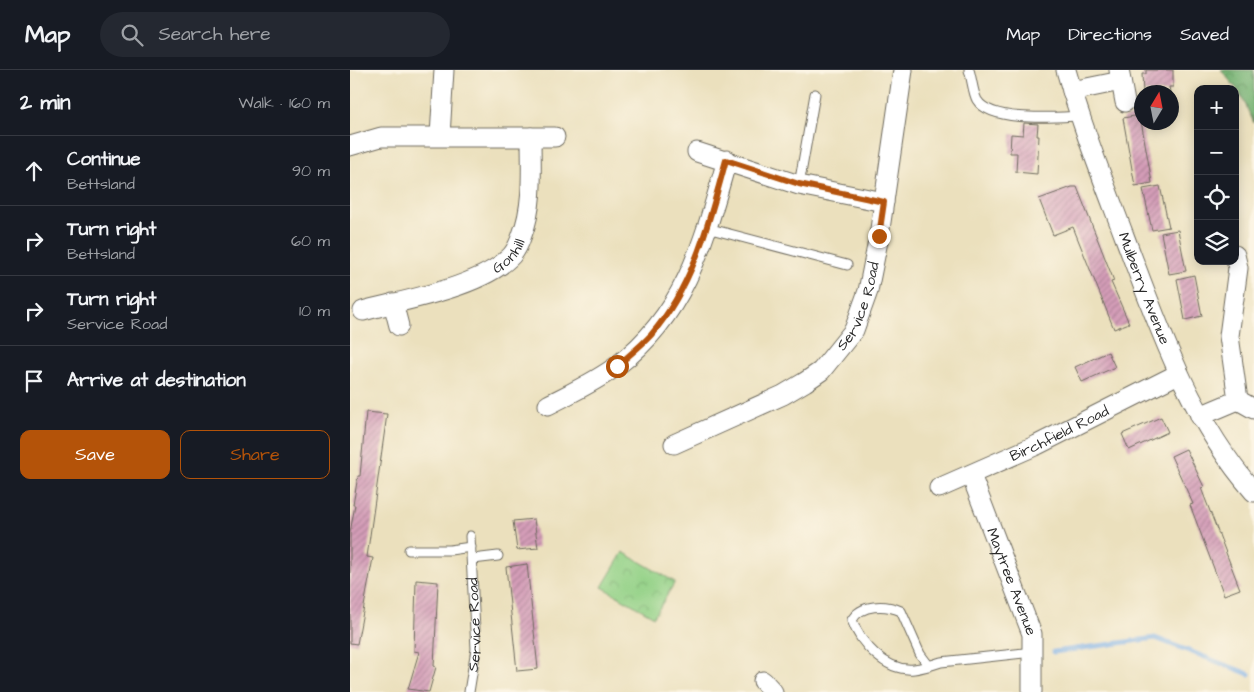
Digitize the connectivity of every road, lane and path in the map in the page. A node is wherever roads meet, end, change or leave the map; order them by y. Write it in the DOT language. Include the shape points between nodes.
graph roads {
  1 [pos="444,70"];
  2 [pos="903,70"];
  3 [pos="969,70"];
  4 [pos="1066,70"];
  5 [pos="1120,75"];
  6 [pos="1072,91"];
  7 [pos="815,94"];
  8 [pos="1125,102"];
  9 [pos="1080,116"];
  10 [pos="440,136"];
  11 [pos="532,136"];
  12 [pos="555,137"];
  13 [pos="350,146"];
  14 [pos="697,152"];
  15 [pos="726,160"];
  16 [pos="799,184"];
  17 [pos="884,202"];
  18 [pos="707,228"];
  19 [pos="847,265"];
  20 [pos="1237,265"];
  21 [pos="393,303"];
  22 [pos="363,311"];
  23 [pos="399,326"];
  24 [pos="1178,374"];
  25 [pos="1238,400"];
  26 [pos="548,405"];
  27 [pos="1254,409"];
  28 [pos="1200,416"];
  29 [pos="674,444"];
  30 [pos="970,475"];
  31 [pos="940,488"];
  32 [pos="1254,492"];
  33 [pos="470,536"];
  34 [pos="472,547"];
  35 [pos="409,550"];
  36 [pos="498,556"];
  37 [pos="473,558"];
  38 [pos="1033,652"];
  39 [pos="928,666"];
  40 [pos="469,692"];
  41 [pos="1032,692"];
  1 -- 10 [label="street"];
  2 -- 17 [label="street, Service Road"];
  3 -- 9 [label="lane" via="977,100 990,110 1034,117"];
  4 -- 6 [label="street, Mulberry Avenue"];
  5 -- 6 [label="street"];
  5 -- 8 [label="street"];
  6 -- 9 [label="street, Mulberry Avenue"];
  7 -- 16 [label="lane"];
  9 -- 24 [label="street, Mulberry Avenue"];
  10 -- 11 [label="street"];
  10 -- 13 [label="street" via="381,137"];
  11 -- 12 [label="street"];
  11 -- 21 [label="street, Gonhill" via="530,198 523,234 512,255 468,282"];
  14 -- 15 [label="street"];
  15 -- 16 [label="street"];
  15 -- 18 [label="street"];
  16 -- 17 [label="street"];
  17 -- 29 [label="street, Service Road" via="868,291 854,330 843,346 821,371 783,395"];
  18 -- 19 [label="lane"];
  18 -- 26 [label="street" via="691,275 651,335 617,366"];
  20 -- 25 [label="street" via="1229,336"];
  21 -- 22 [label="street, Gonhill"];
  21 -- 23 [label="street"];
  24 -- 28 [label="street, Mulberry Avenue"];
  24 -- 30 [label="street, Birchfield Road"];
  25 -- 27 [label="street"];
  25 -- 28 [label="street"];
  28 -- 32 [label="street, Mulberry Avenue" via="1229,463"];
  30 -- 31 [label="street, Birchfield Road"];
  30 -- 38 [label="street, Maytree Avenue" via="1032,634"];
  33 -- 34 [label="lane, Service Road"];
  34 -- 35 [label="lane"];
  34 -- 37 [label="lane, Service Road"];
  36 -- 37 [label="lane, Service Road"];
  37 -- 40 [label="lane, Service Road" via="476,649"];
  38 -- 39 [label="lane"];
  38 -- 41 [label="street, Maytree Avenue"];
  39 -- 39 [label="lane" via="901,611 881,607 857,612 852,620 856,632 879,657 897,667 912,670"];
}
